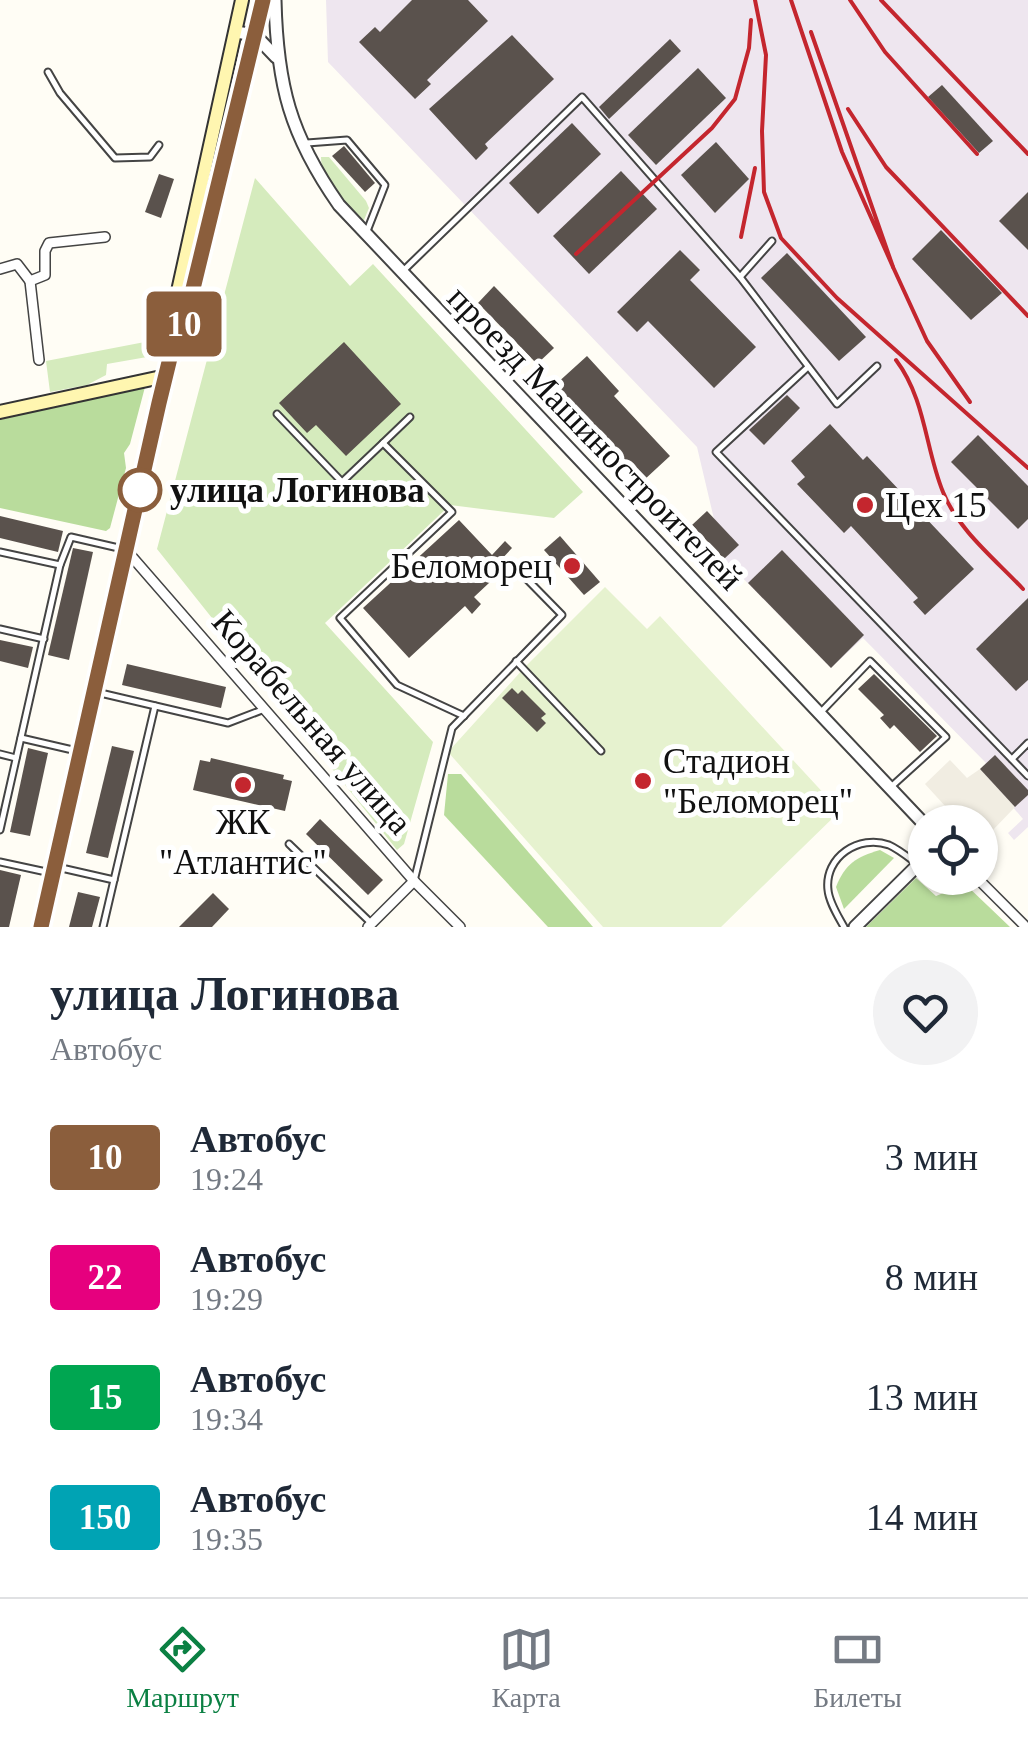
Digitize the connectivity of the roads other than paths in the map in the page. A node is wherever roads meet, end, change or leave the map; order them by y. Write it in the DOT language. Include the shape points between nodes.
graph roads {
  1 [pos="242,0"];
  2 [pos="263,0"];
  3 [pos="275,0"];
  4 [pos="236,32"];
  5 [pos="255,35"];
  6 [pos="276,58"];
  7 [pos="48,72"];
  8 [pos="302,144"];
  9 [pos="159,145"];
  10 [pos="366,234"];
  11 [pos="105,237"];
  12 [pos="772,241"];
  13 [pos="0,269"];
  14 [pos="400,273"];
  15 [pos="740,277"];
  16 [pos="30,281"];
  17 [pos="170,358"];
  18 [pos="40,360"];
  19 [pos="877,366"];
  20 [pos="808,367"];
  21 [pos="166,376"];
  22 [pos="0,412"];
  23 [pos="277,414"];
  24 [pos="410,417"];
  25 [pos="383,443"];
  26 [pos="126,550"];
  27 [pos="0,552"];
  28 [pos="514,564"];
  29 [pos="60,566"];
  30 [pos="0,629"];
  31 [pos="44,639"];
  32 [pos="516,661"];
  33 [pos="94,692"];
  34 [pos="156,706"];
  35 [pos="262,710"];
  36 [pos="820,714"];
  37 [pos="464,716"];
  38 [pos="21,738"];
  39 [pos="1028,743"];
  40 [pos="600,751"];
  41 [pos="80,752"];
  42 [pos="0,754"];
  43 [pos="16,758"];
  44 [pos="1012,759"];
  45 [pos="1028,776"];
  46 [pos="890,788"];
  47 [pos="908,807"];
  48 [pos="0,830"];
  49 [pos="289,844"];
  50 [pos="908,854"];
  51 [pos="0,862"];
  52 [pos="54,870"];
  53 [pos="908,875"];
  54 [pos="114,880"];
  55 [pos="414,882"];
  56 [pos="994,895"];
  57 [pos="370,925"];
  58 [pos="40,927"];
  59 [pos="104,927"];
  60 [pos="460,927"];
  61 [pos="844,927"];
  62 [pos="855,927"];
  63 [pos="1026,927"];
  1 -- 4 [label="main road"];
  2 -- 5 [label="main road"];
  3 -- 6 [label="street, проезд Машиностроителей"];
  4 -- 5 [label="street"];
  4 -- 17 [label="main road" via="170,332"];
  5 -- 6 [label="street, проезд Машиностроителей"];
  5 -- 17 [label="main road" via="182,334"];
  6 -- 8 [label="street, проезд Машиностроителей"];
  7 -- 9 [label="lane" via="115,158 150,157"];
  8 -- 10 [label="street, проезд Машиностроителей"];
  8 -- 10 [label="lane" via="347,140 385,185"];
  10 -- 14 [label="street, проезд Машиностроителей"];
  11 -- 16 [label="street" via="49,243 46,274"];
  12 -- 15 [label="lane"];
  13 -- 16 [label="street" via="17,264"];
  14 -- 15 [label="lane" via="582,97"];
  14 -- 36 [label="street, проезд Машиностроителей"];
  15 -- 20 [label="lane"];
  16 -- 18 [label="street"];
  17 -- 21 [label="main road"];
  19 -- 20 [label="lane" via="836,404"];
  20 -- 44 [label="lane" via="716,452"];
  21 -- 22 [label="main road"];
  21 -- 26 [label="main road"];
  23 -- 25 [label="lane" via="342,482"];
  24 -- 25 [label="lane"];
  25 -- 37 [label="lane" via="452,512 340,618 397,685"];
  26 -- 29 [label="lane" via="71,538"];
  26 -- 33 [label="main road"];
  26 -- 35 [label="street, Корабельная улица"];
  27 -- 29 [label="lane"];
  28 -- 32 [label="lane" via="562,615"];
  29 -- 31 [label="lane"];
  30 -- 31 [label="lane"];
  31 -- 38 [label="lane"];
  32 -- 37 [label="lane"];
  32 -- 40 [label="lane"];
  33 -- 34 [label="lane"];
  33 -- 41 [label="main road"];
  34 -- 35 [label="lane" via="228,723"];
  34 -- 54 [label="lane"];
  35 -- 55 [label="street, Корабельная улица"];
  36 -- 46 [label="street, проезд Машиностроителей"];
  36 -- 46 [label="lane" via="870,662 946,737"];
  37 -- 55 [label="lane" via="446,746"];
  38 -- 41 [label="lane"];
  38 -- 43 [label="lane"];
  39 -- 44 [label="lane"];
  41 -- 52 [label="main road"];
  42 -- 43 [label="lane"];
  43 -- 48 [label="lane"];
  44 -- 45 [label="lane"];
  46 -- 47 [label="street, проезд Машиностроителей"];
  49 -- 57 [label="lane"];
  50 -- 61 [label="lane" via="870,842 837,858 828,892"];
  51 -- 52 [label="lane"];
  52 -- 54 [label="lane"];
  52 -- 58 [label="main road"];
  53 -- 62 [label="street"];
  54 -- 59 [label="lane"];
  55 -- 57 [label="street"];
  55 -- 60 [label="street, Корабельная улица"];
  56 -- 63 [label="street"];
}
